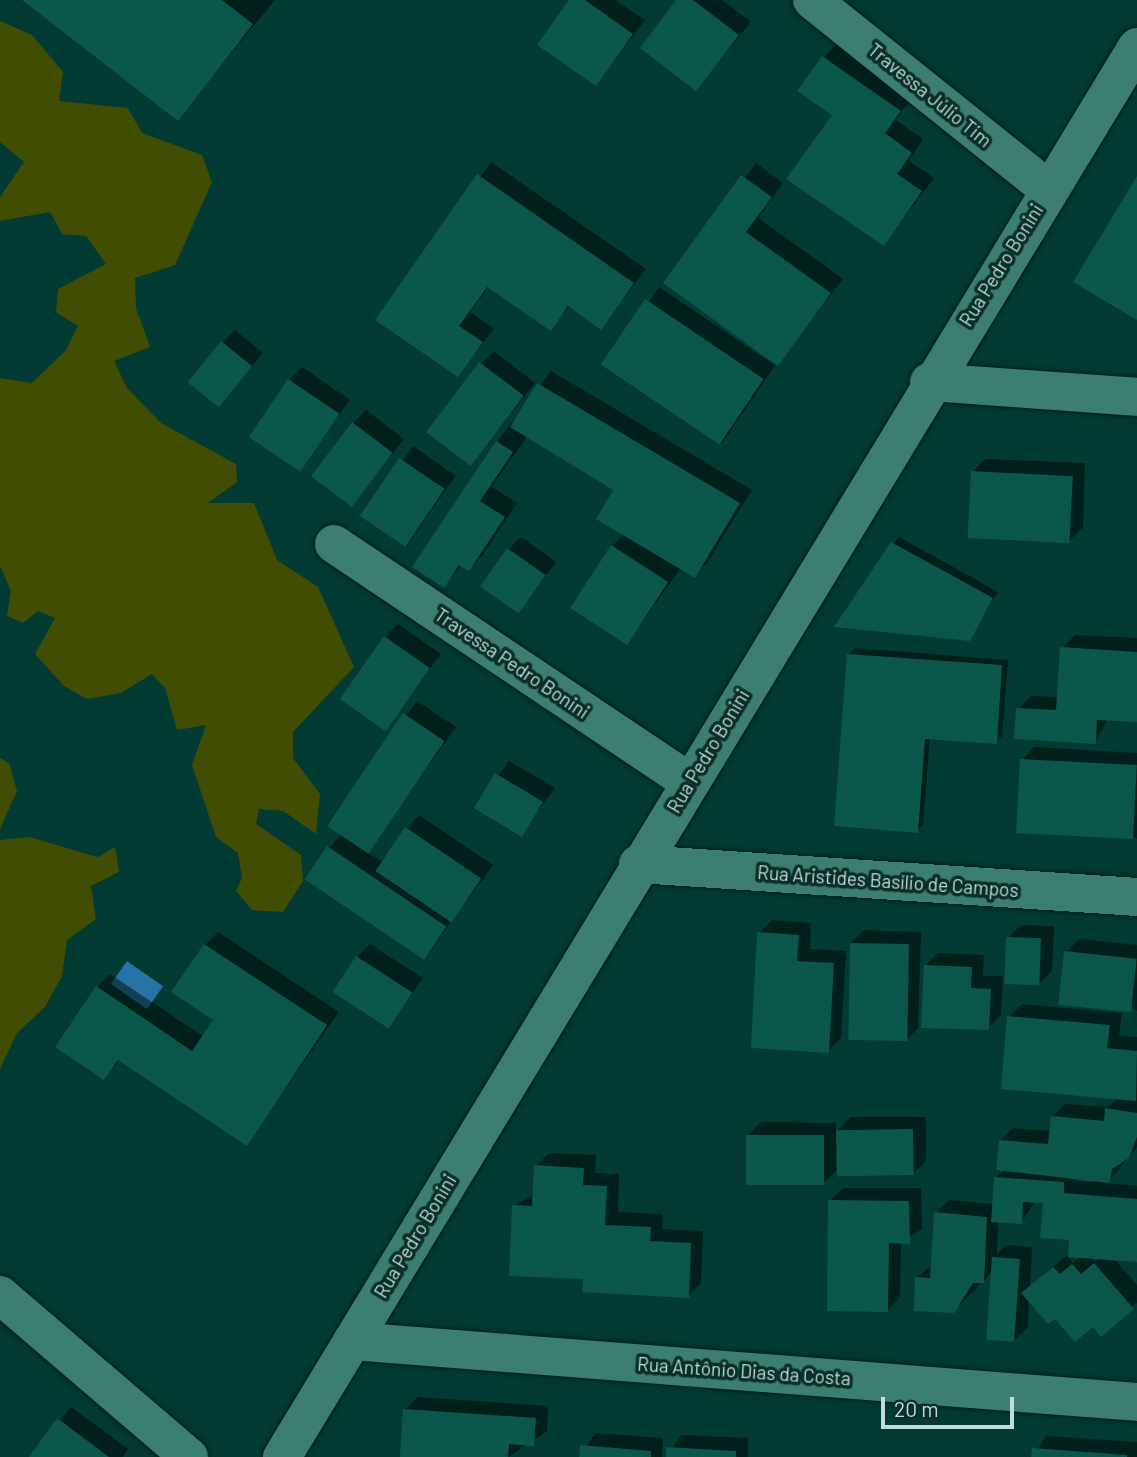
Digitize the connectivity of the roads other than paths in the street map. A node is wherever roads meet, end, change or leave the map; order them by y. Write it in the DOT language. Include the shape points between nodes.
graph roads {
  1 [pos="812,0"];
  2 [pos="1137,47"];
  3 [pos="1048,189"];
  4 [pos="929,382"];
  5 [pos="1137,397"];
  6 [pos="334,544"];
  7 [pos="689,782"];
  8 [pos="638,864"];
  9 [pos="1137,897"];
  10 [pos="0,1295"];
  11 [pos="352,1341"];
  12 [pos="1137,1402"];
  13 [pos="189,1457"];
  14 [pos="282,1457"];
  1 -- 3 [label="street, Travessa Júlio Tim"];
  2 -- 3 [label="street, Rua Pedro Bonini"];
  3 -- 4 [label="street, Rua Pedro Bonini"];
  4 -- 5 [label="street"];
  4 -- 7 [label="street, Rua Pedro Bonini"];
  6 -- 7 [label="street, Travessa Pedro Bonini"];
  7 -- 8 [label="street, Rua Pedro Bonini"];
  8 -- 9 [label="street, Rua Aristides Basílio de Campos"];
  8 -- 11 [label="street, Rua Pedro Bonini"];
  10 -- 13 [label="street"];
  11 -- 12 [label="street, Rua Antônio Dias da Costa"];
  11 -- 14 [label="street, Rua Pedro Bonini"];
}
